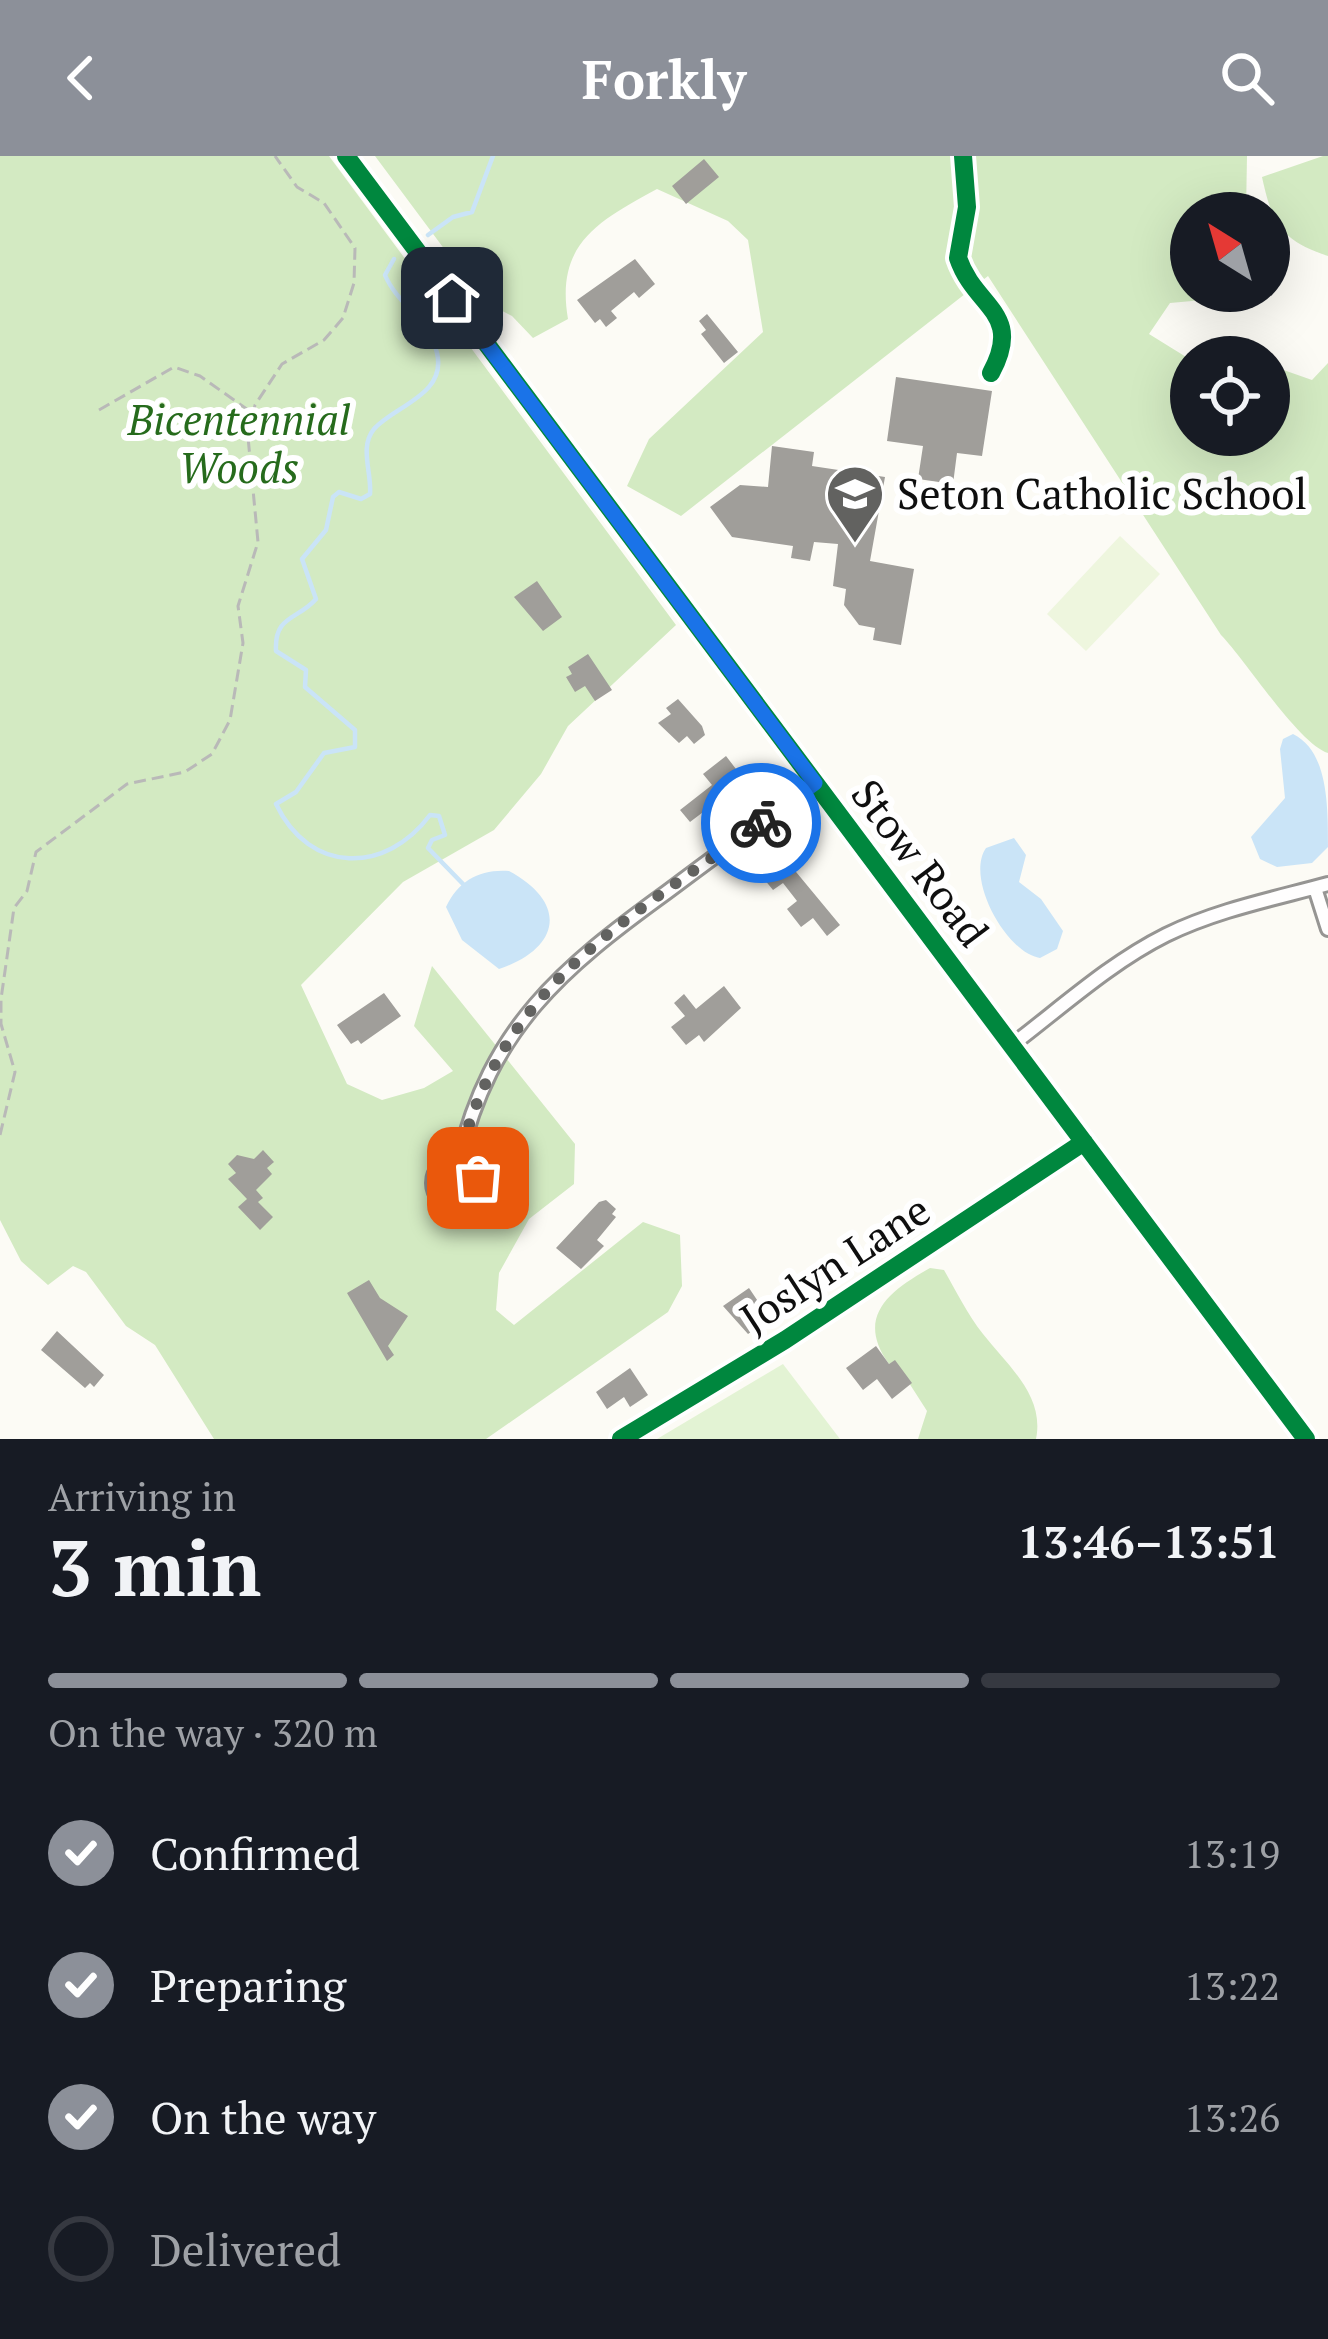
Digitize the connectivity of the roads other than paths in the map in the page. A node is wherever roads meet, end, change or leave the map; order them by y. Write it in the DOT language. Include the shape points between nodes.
graph roads {
  1 [pos="346,156"];
  2 [pos="815,783"];
  3 [pos="1322,886"];
  4 [pos="1328,929"];
  5 [pos="1012,1045"];
  6 [pos="1084,1142"];
  7 [pos="459,1160"];
  8 [pos="621,1439"];
  9 [pos="1306,1439"];
  1 -- 2 [label="street, Stow Road"];
  2 -- 5 [label="street, Stow Road"];
  2 -- 7 [label="street" via="594,945 540,996 493,1063"];
  3 -- 4 [label="street"];
  3 -- 5 [label="street" via="1165,936"];
  5 -- 6 [label="street, Stow Road"];
  6 -- 8 [label="street, Joslyn Lane"];
  6 -- 9 [label="street, Stow Road"];
}
